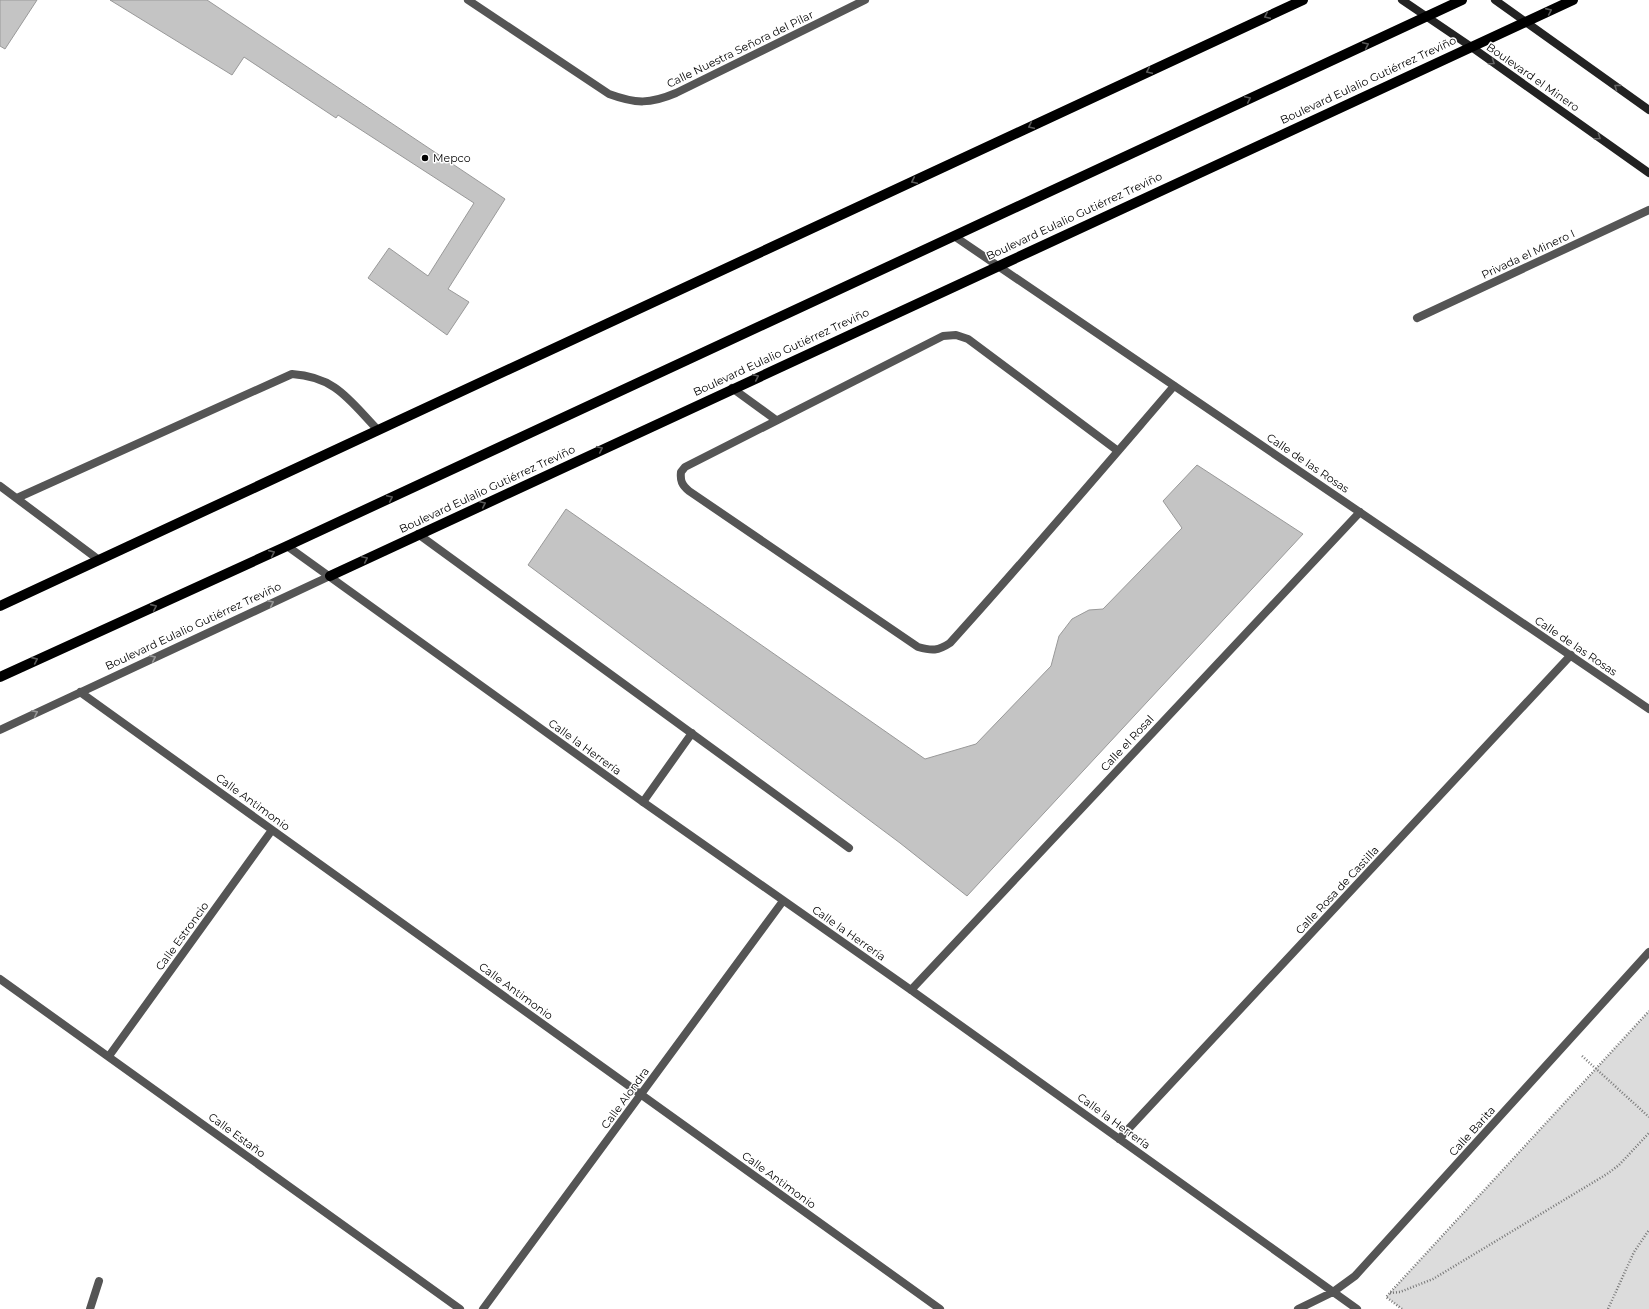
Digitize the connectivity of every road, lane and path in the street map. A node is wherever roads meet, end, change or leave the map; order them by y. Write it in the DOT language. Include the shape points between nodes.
graph roads {
  1 [pos="468,0"];
  2 [pos="865,0"];
  3 [pos="1303,0"];
  4 [pos="1402,0"];
  5 [pos="1462,0"];
  6 [pos="1495,0"];
  7 [pos="1573,0"];
  8 [pos="1426,17"];
  9 [pos="1525,21"];
  10 [pos="1470,46"];
  11 [pos="1649,110"];
  12 [pos="1649,173"];
  13 [pos="1649,210"];
  14 [pos="954,236"];
  15 [pos="997,265"];
  16 [pos="1417,318"];
  17 [pos="1174,386"];
  18 [pos="732,388"];
  19 [pos="776,420"];
  20 [pos="378,430"];
  21 [pos="1118,451"];
  22 [pos="0,486"];
  23 [pos="17,498"];
  24 [pos="1360,512"];
  25 [pos="418,534"];
  26 [pos="287,546"];
  27 [pos="99,560"];
  28 [pos="330,576"];
  29 [pos="0,606"];
  30 [pos="1571,655"];
  31 [pos="0,677"];
  32 [pos="80,692"];
  33 [pos="1649,709"];
  34 [pos="0,730"];
  35 [pos="692,733"];
  36 [pos="643,802"];
  37 [pos="272,830"];
  38 [pos="849,848"];
  39 [pos="783,901"];
  40 [pos="1649,952"];
  41 [pos="0,979"];
  42 [pos="911,990"];
  43 [pos="1649,1011"];
  44 [pos="1567,1043"];
  45 [pos="109,1056"];
  46 [pos="1596,1068"];
  47 [pos="641,1095"];
  48 [pos="1649,1117"];
  49 [pos="1649,1133"];
  50 [pos="1119,1139"];
  51 [pos="1649,1230"];
  52 [pos="99,1281"];
  53 [pos="1333,1292"];
  54 [pos="1390,1293"];
  55 [pos="90,1309"];
  56 [pos="460,1309"];
  57 [pos="483,1309"];
  58 [pos="940,1309"];
  59 [pos="1298,1309"];
  60 [pos="1357,1309"];
  61 [pos="1402,1309"];
  62 [pos="1608,1309"];
  1 -- 2 [label="street, Calle Nuestra Señora del Pilar" via="609,94 627,101 643,102 676,93"];
  3 -- 20 [label="main road, one-way"];
  4 -- 8 [label="street, Boulevard el Minero"];
  5 -- 8 [label="main road"];
  6 -- 9 [label="street"];
  9 -- 7 [label="main road, Boulevard Eulalio Gutiérrez Treviño, one-way"];
  8 -- 10 [label="street, Boulevard el Minero"];
  14 -- 8 [label="main road, one-way"];
  9 -- 10 [label="main road, Boulevard Eulalio Gutiérrez Treviño"];
  11 -- 9 [label="street, one-way"];
  10 -- 12 [label="street, Boulevard el Minero, one-way"];
  10 -- 15 [label="main road, Boulevard Eulalio Gutiérrez Treviño"];
  13 -- 16 [label="street, Privada el Minero I"];
  14 -- 15 [label="street, Calle de las Rosas"];
  26 -- 14 [label="main road, one-way"];
  15 -- 17 [label="street, Calle de las Rosas"];
  18 -- 15 [label="main road, Boulevard Eulalio Gutiérrez Treviño, one-way"];
  17 -- 21 [label="street"];
  17 -- 24 [label="street, Calle de las Rosas"];
  18 -- 19 [label="street"];
  25 -- 18 [label="main road, Boulevard Eulalio Gutiérrez Treviño, one-way"];
  19 -- 21 [label="street" via="943,336 956,335 977,345"];
  19 -- 21 [label="street" via="685,467 681,472 683,485 912,642 930,651 941,649 950,643"];
  20 -- 23 [label="street" via="344,395 326,381 292,374"];
  20 -- 27 [label="main road"];
  22 -- 23 [label="street"];
  23 -- 27 [label="street"];
  24 -- 30 [label="street, Calle de las Rosas"];
  24 -- 42 [label="street, Calle el Rosal"];
  28 -- 25 [label="main road, Boulevard Eulalio Gutiérrez Treviño, one-way"];
  25 -- 35 [label="street"];
  26 -- 28 [label="street, Calle la Herrería"];
  31 -- 26 [label="main road, one-way"];
  27 -- 29 [label="main road"];
  32 -- 28 [label="street, Boulevard Eulalio Gutiérrez Treviño, one-way"];
  28 -- 36 [label="street, Calle la Herrería"];
  30 -- 33 [label="street, Calle de las Rosas"];
  30 -- 50 [label="street, Calle Rosa de Castilla"];
  34 -- 32 [label="street, Boulevard Eulalio Gutiérrez Treviño, one-way"];
  32 -- 37 [label="street, Calle Antimonio"];
  35 -- 36 [label="street"];
  35 -- 38 [label="street"];
  36 -- 39 [label="street, Calle la Herrería"];
  37 -- 45 [label="street, Calle Estroncio"];
  37 -- 47 [label="street, Calle Antimonio"];
  39 -- 42 [label="street, Calle la Herrería"];
  39 -- 47 [label="street, Calle Alondra"];
  40 -- 44 [label="street, Calle Barita"];
  41 -- 45 [label="street, Calle Estaño"];
  42 -- 50 [label="street, Calle la Herrería"];
  43 -- 46 [label="path"];
  44 -- 46 [label="path"];
  44 -- 53 [label="street, Calle Barita" via="1355,1276"];
  45 -- 56 [label="street, Calle Estaño"];
  46 -- 48 [label="path"];
  46 -- 54 [label="path"];
  47 -- 57 [label="street, Calle Alondra"];
  47 -- 58 [label="street, Calle Antimonio"];
  49 -- 54 [label="path" via="1633,1152 1607,1174 1483,1251 1433,1279 1400,1292"];
  50 -- 53 [label="street, Calle la Herrería"];
  51 -- 62 [label="path" via="1634,1252"];
  52 -- 55 [label="street"];
  53 -- 59 [label="street, Calle Barita"];
  53 -- 60 [label="street, Calle la Herrería"];
  54 -- 61 [label="path" via="1386,1297"];
}
